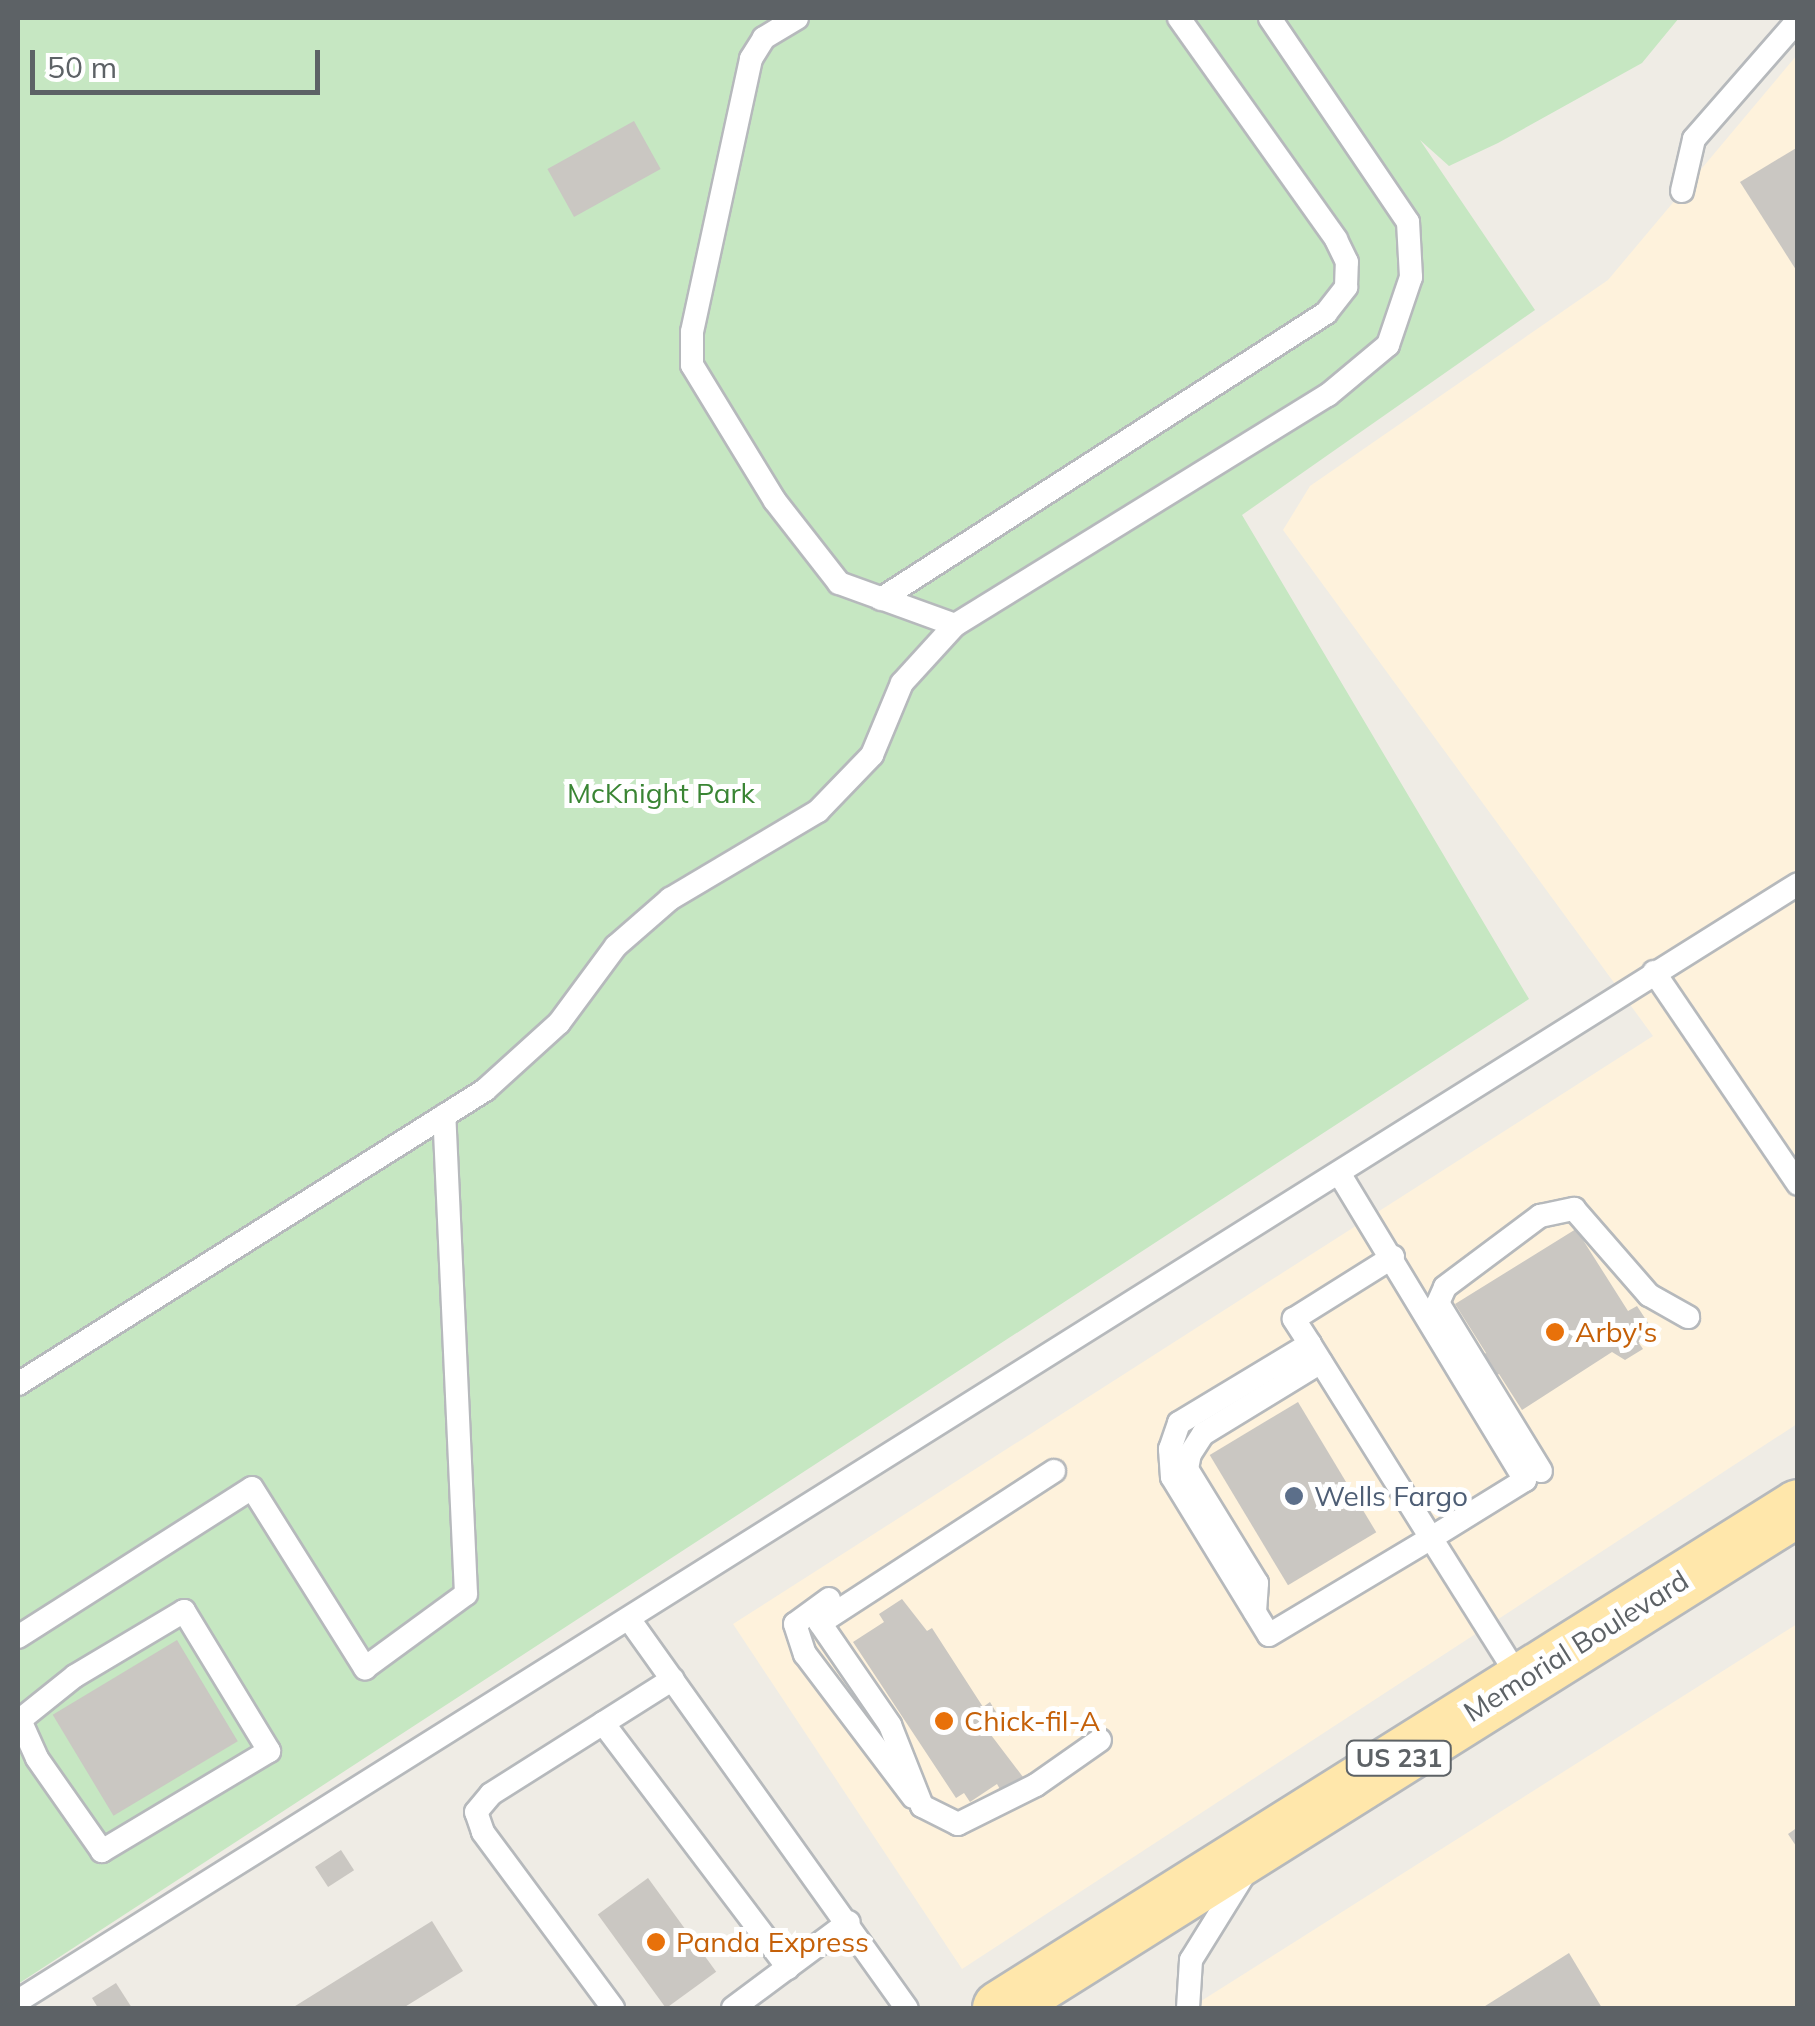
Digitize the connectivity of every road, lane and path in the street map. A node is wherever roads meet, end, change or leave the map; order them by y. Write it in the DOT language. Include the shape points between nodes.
graph roads {
  1 [pos="797,18"];
  2 [pos="1179,18"];
  3 [pos="1270,18"];
  4 [pos="1798,20"];
  5 [pos="1682,191"];
  6 [pos="881,599"];
  7 [pos="955,625"];
  8 [pos="1798,884"];
  9 [pos="1654,972"];
  10 [pos="444,1116"];
  11 [pos="1339,1173"];
  12 [pos="1798,1184"];
  13 [pos="1393,1257"];
  14 [pos="1688,1316"];
  15 [pos="1316,1353"];
  16 [pos="18,1384"];
  17 [pos="1054,1471"];
  18 [pos="1541,1471"];
  19 [pos="1798,1507"];
  20 [pos="1431,1538"];
  21 [pos="628,1618"];
  22 [pos="18,1638"];
  23 [pos="672,1679"];
  24 [pos="1521,1680"];
  25 [pos="603,1723"];
  26 [pos="1100,1740"];
  27 [pos="27,1764"];
  28 [pos="1267,1841"];
  29 [pos="849,1922"];
  30 [pos="788,1968"];
  31 [pos="18,2002"];
  32 [pos="612,2008"];
  33 [pos="733,2008"];
  34 [pos="906,2008"];
  35 [pos="1000,2008"];
  36 [pos="1188,2008"];
  1 -- 6 [label="lane" via="764,38 751,59 692,332 692,365 815,558 840,582"];
  2 -- 6 [label="lane" via="1336,239 1347,262 1346,287 1326,313"];
  3 -- 7 [label="lane" via="1408,222 1411,277 1388,345 1328,395"];
  4 -- 5 [label="lane" via="1694,139"];
  6 -- 7 [label="lane"];
  7 -- 10 [label="lane" via="902,683 872,756 818,811 670,899 616,946 560,1022 485,1090"];
  8 -- 9 [label="lane"];
  9 -- 11 [label="lane"];
  9 -- 12 [label="lane"];
  10 -- 16 [label="lane"];
  10 -- 22 [label="lane" via="466,1594 365,1668 252,1488"];
  11 -- 13 [label="lane"];
  11 -- 21 [label="lane"];
  13 -- 15 [label="lane" via="1294,1319"];
  13 -- 20 [label="lane" via="1525,1480"];
  14 -- 18 [label="lane" via="1649,1295 1574,1209 1540,1216 1444,1287 1438,1303"];
  15 -- 20 [label="lane"];
  15 -- 20 [label="lane" via="1179,1423 1170,1448 1172,1477 1269,1635"];
  17 -- 26 [label="lane" via="820,1623 890,1725 922,1806 958,1824 990,1812"];
  19 -- 24 [label="main road, Memorial Boulevard / US 231"];
  20 -- 24 [label="lane"];
  21 -- 23 [label="lane"];
  21 -- 31 [label="lane"];
  23 -- 25 [label="lane"];
  23 -- 29 [label="lane"];
  24 -- 28 [label="main road, Memorial Boulevard / US 231"];
  25 -- 30 [label="lane"];
  25 -- 32 [label="lane" via="491,1794 476,1812"];
  27 -- 27 [label="lane" via="20,1720 76,1676 184,1610 268,1751 102,1851"];
  28 -- 35 [label="main road, Memorial Boulevard / US 231"];
  28 -- 36 [label="lane" via="1191,1960"];
  29 -- 30 [label="lane"];
  29 -- 34 [label="lane"];
  30 -- 33 [label="lane"];
}
